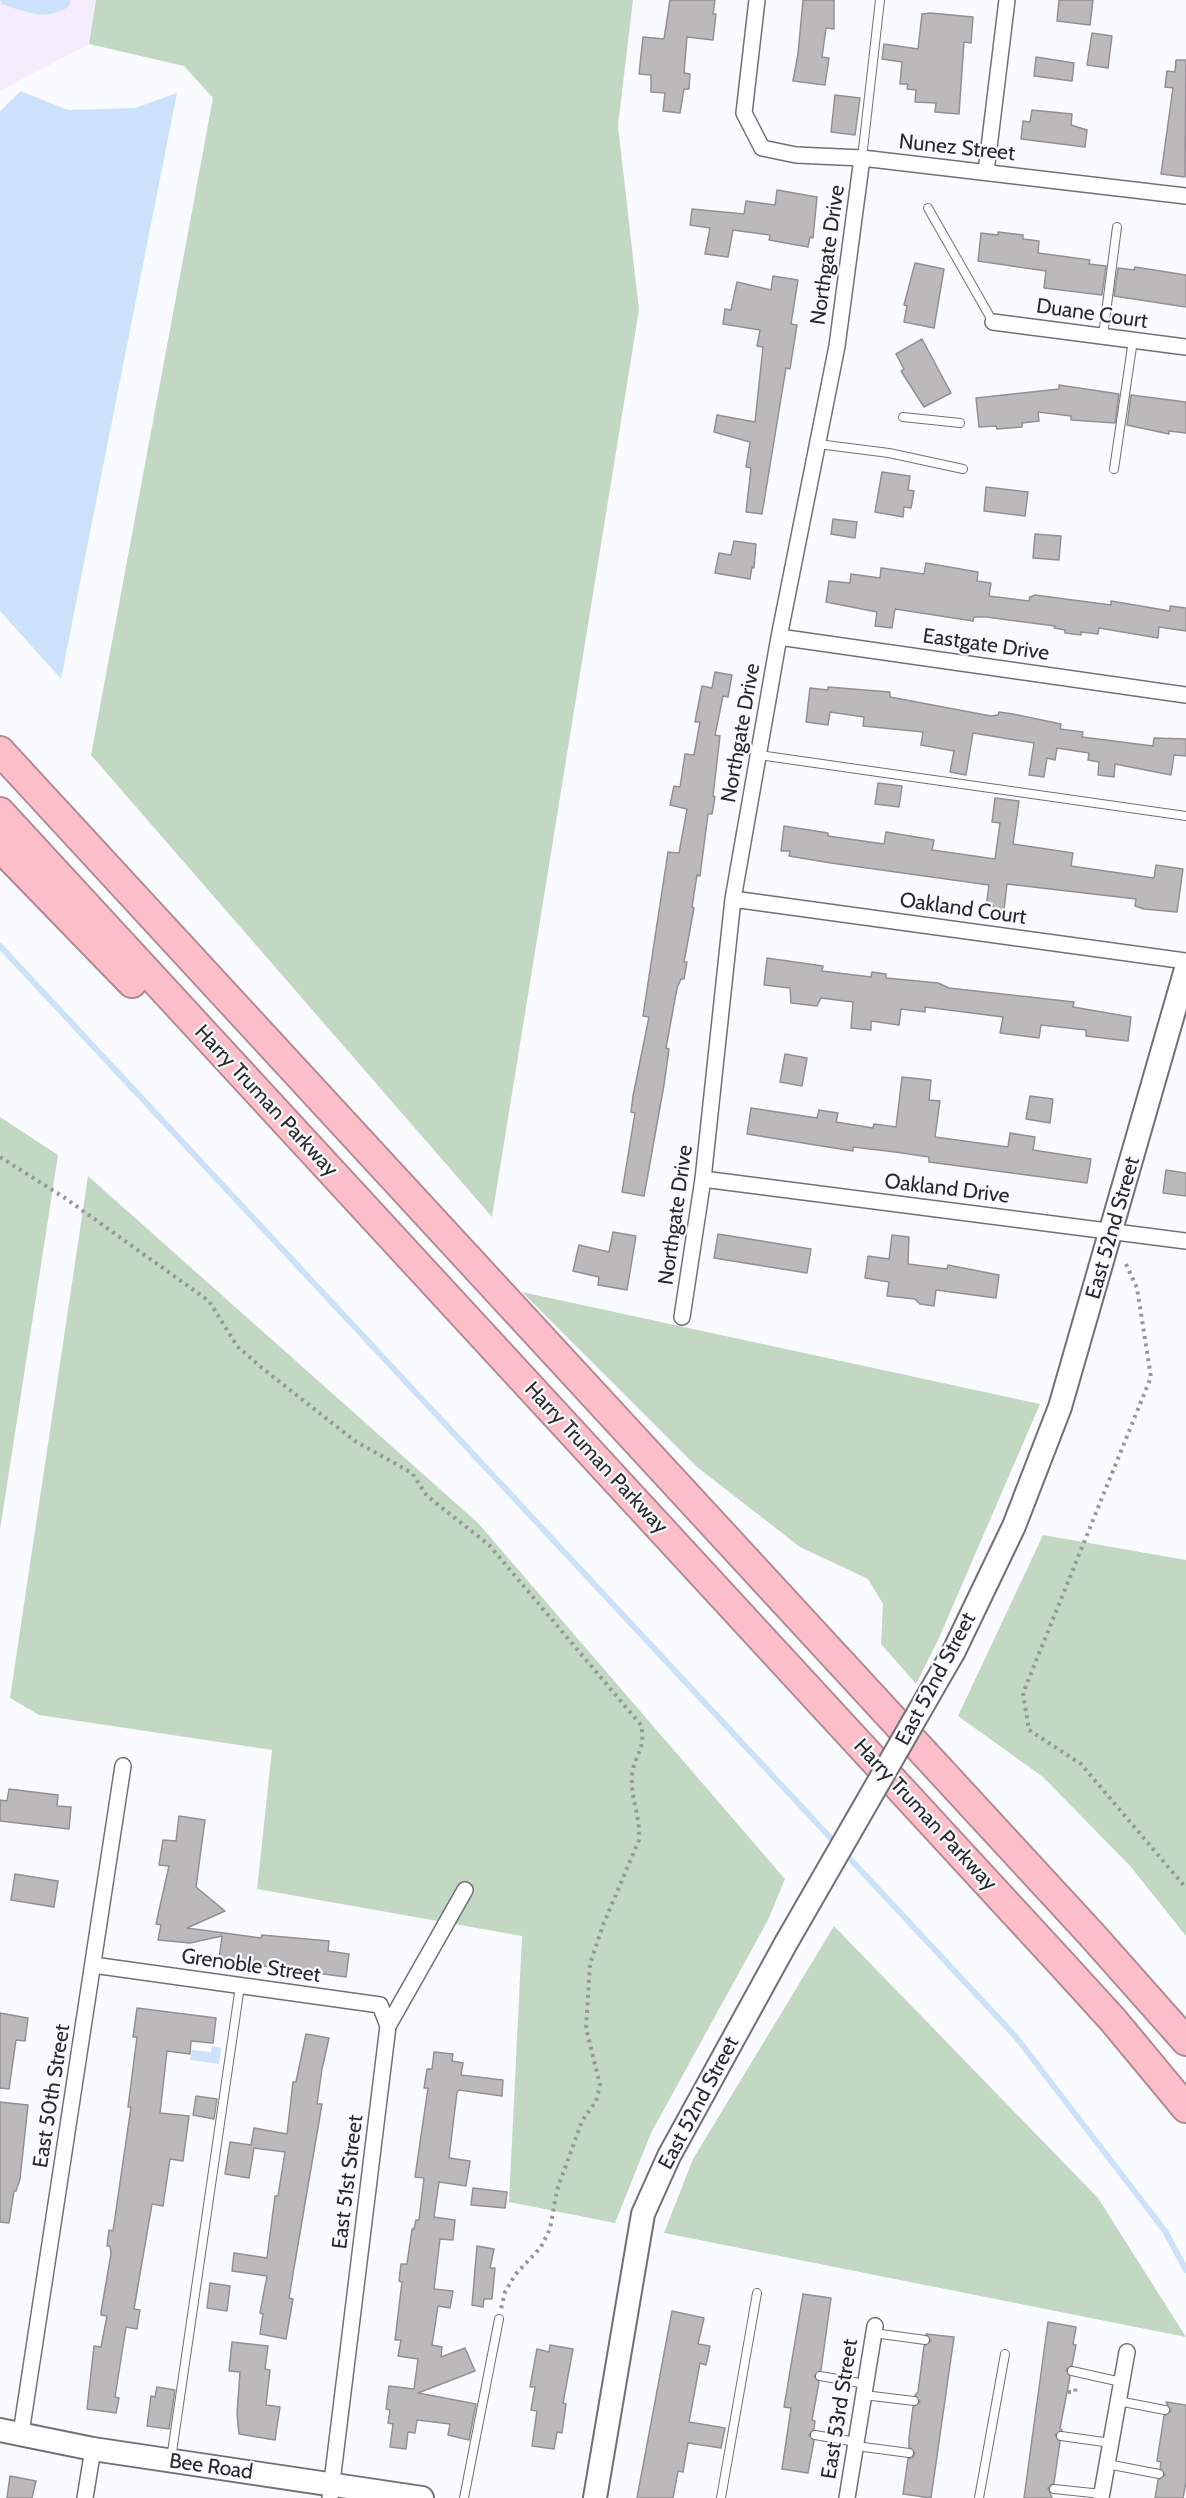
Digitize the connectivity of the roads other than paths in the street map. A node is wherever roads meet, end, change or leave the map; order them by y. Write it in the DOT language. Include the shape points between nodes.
graph roads {
  1 [pos="757,0"];
  2 [pos="880,0"];
  3 [pos="1007,0"];
  4 [pos="862,158"];
  5 [pos="986,172"];
  6 [pos="1186,196"];
  7 [pos="928,208"];
  8 [pos="1117,227"];
  9 [pos="993,322"];
  10 [pos="1103,336"];
  11 [pos="1132,340"];
  12 [pos="1186,347"];
  13 [pos="903,417"];
  14 [pos="960,423"];
  15 [pos="818,444"];
  16 [pos="963,469"];
  17 [pos="1114,469"];
  18 [pos="779,637"];
  19 [pos="1186,695"];
  20 [pos="0,736"];
  21 [pos="0,751"];
  22 [pos="759,755"];
  23 [pos="0,812"];
  24 [pos="1186,816"];
  25 [pos="0,847"];
  26 [pos="97,856"];
  27 [pos="733,899"];
  28 [pos="1186,961"];
  29 [pos="1186,969"];
  30 [pos="703,1179"];
  31 [pos="1112,1232"];
  32 [pos="1186,1241"];
  33 [pos="682,1317"];
  34 [pos="566,1426"];
  35 [pos="123,1766"];
  36 [pos="465,1890"];
  37 [pos="1092,1935"];
  38 [pos="93,1965"];
  39 [pos="240,1986"];
  40 [pos="1186,2017"];
  41 [pos="388,2026"];
  42 [pos="1186,2041"];
  43 [pos="1186,2108"];
  44 [pos="757,2293"];
  45 [pos="499,2319"];
  46 [pos="874,2330"];
  47 [pos="925,2340"];
  48 [pos="1127,2352"];
  49 [pos="1005,2354"];
  50 [pos="1072,2371"];
  51 [pos="820,2376"];
  52 [pos="1121,2382"];
  53 [pos="865,2389"];
  54 [pos="1118,2401"];
  55 [pos="914,2402"];
  56 [pos="1165,2410"];
  57 [pos="11,2432"];
  58 [pos="815,2435"];
  59 [pos="1061,2436"];
  60 [pos="1111,2443"];
  61 [pos="856,2444"];
  62 [pos="93,2449"];
  63 [pos="909,2453"];
  64 [pos="171,2461"];
  65 [pos="1107,2464"];
  66 [pos="1159,2474"];
  67 [pos="1054,2489"];
  68 [pos="331,2491"];
  69 [pos="1101,2496"];
  70 [pos="85,2498"];
  71 [pos="422,2498"];
  72 [pos="464,2498"];
  73 [pos="595,2498"];
  74 [pos="721,2498"];
  75 [pos="847,2498"];
  76 [pos="979,2498"];
  1 -- 4 [label="street, Nunez Street" via="744,113 762,148 796,155"];
  2 -- 4 [label="lane"];
  3 -- 5 [label="street"];
  4 -- 5 [label="street, Nunez Street"];
  4 -- 15 [label="street, Northgate Drive" via="837,346"];
  5 -- 6 [label="street, Nunez Street"];
  7 -- 9 [label="lane"];
  8 -- 10 [label="lane"];
  9 -- 10 [label="street, Duane Court"];
  10 -- 11 [label="street, Duane Court"];
  11 -- 12 [label="street, Duane Court"];
  11 -- 17 [label="lane"];
  13 -- 14 [label="lane"];
  15 -- 16 [label="lane" via="889,453"];
  15 -- 18 [label="street, Northgate Drive"];
  18 -- 19 [label="street, Eastgate Drive"];
  18 -- 22 [label="street, Northgate Drive"];
  20 -- 26 [label="highway"];
  21 -- 26 [label="highway, Harry Truman Parkway"];
  22 -- 24 [label="lane"];
  22 -- 27 [label="street, Northgate Drive"];
  23 -- 34 [label="highway, Harry Truman Parkway"];
  25 -- 34 [label="highway"];
  26 -- 37 [label="highway, Harry Truman Parkway"];
  27 -- 28 [label="street, Oakland Court"];
  27 -- 30 [label="street, Northgate Drive"];
  29 -- 31 [label="main road, East 52nd Street"];
  30 -- 31 [label="street, Oakland Drive"];
  30 -- 33 [label="street, Northgate Drive"];
  31 -- 32 [label="street, Oakland Drive"];
  31 -- 73 [label="main road, East 52nd Street, bridge" via="1060,1407 1014,1526 954,1652 786,1943 669,2156 643,2214"];
  34 -- 43 [label="highway, Harry Truman Parkway" via="1106,2012"];
  35 -- 38 [label="street, East 50th Street"];
  36 -- 41 [label="street, East 51st Street"];
  37 -- 40 [label="highway"];
  37 -- 42 [label="highway, Harry Truman Parkway"];
  38 -- 39 [label="street, Grenoble Street"];
  38 -- 57 [label="street, East 50th Street"];
  39 -- 41 [label="street, Grenoble Street" via="380,2005"];
  39 -- 64 [label="lane"];
  41 -- 68 [label="street, East 51st Street"];
  44 -- 74 [label="lane"];
  45 -- 72 [label="lane"];
  46 -- 47 [label="lane"];
  46 -- 53 [label="street, East 53rd Street"];
  48 -- 52 [label="street"];
  49 -- 76 [label="lane"];
  50 -- 52 [label="lane"];
  51 -- 53 [label="lane"];
  52 -- 54 [label="street"];
  53 -- 55 [label="lane"];
  53 -- 61 [label="street, East 53rd Street"];
  54 -- 56 [label="lane"];
  54 -- 60 [label="street"];
  57 -- 62 [label="main road, Bee Road"];
  58 -- 61 [label="lane"];
  59 -- 60 [label="lane"];
  60 -- 65 [label="street"];
  61 -- 63 [label="lane"];
  61 -- 75 [label="street, East 53rd Street"];
  62 -- 64 [label="main road, Bee Road"];
  62 -- 70 [label="street"];
  64 -- 68 [label="main road, Bee Road"];
  65 -- 66 [label="lane"];
  65 -- 69 [label="street"];
  67 -- 69 [label="lane"];
  68 -- 71 [label="main road, Bee Road"];
}
